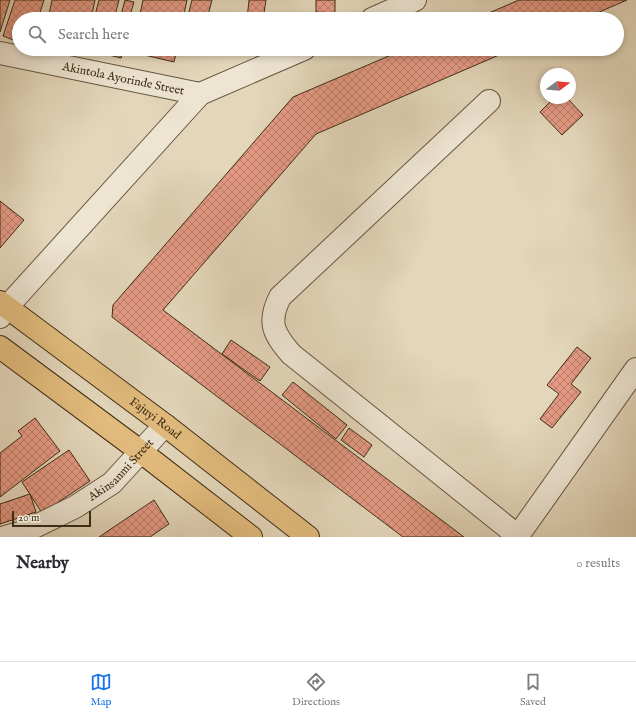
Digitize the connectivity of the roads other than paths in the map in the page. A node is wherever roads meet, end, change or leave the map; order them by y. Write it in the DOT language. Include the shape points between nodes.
graph roads {
  1 [pos="415,0"];
  2 [pos="388,12"];
  3 [pos="0,53"];
  4 [pos="12,55"];
  5 [pos="15,56"];
  6 [pos="288,56"];
  7 [pos="200,94"];
  8 [pos="489,101"];
  9 [pos="2,309"];
  10 [pos="0,347"];
  11 [pos="636,369"];
  12 [pos="165,425"];
  13 [pos="140,451"];
  14 [pos="518,536"];
  15 [pos="5,537"];
  16 [pos="251,537"];
  17 [pos="308,537"];
  1 -- 2 [label="street"];
  3 -- 4 [label="street, Akintola Ayorinde Street"];
  5 -- 7 [label="street, Akintola Ayorinde Street"];
  6 -- 7 [label="street"];
  7 -- 9 [label="street"];
  8 -- 14 [label="street" via="280,297 274,308 273,321 277,337 291,354"];
  9 -- 12 [label="highway, Fajuyi Road"];
  10 -- 13 [label="highway"];
  11 -- 14 [label="street"];
  12 -- 13 [label="street, Akinsanmi Street"];
  12 -- 17 [label="highway, Fajuyi Road"];
  13 -- 15 [label="street, Akinsanmi Street" via="112,483 75,507 26,531"];
  13 -- 16 [label="highway"];
}
